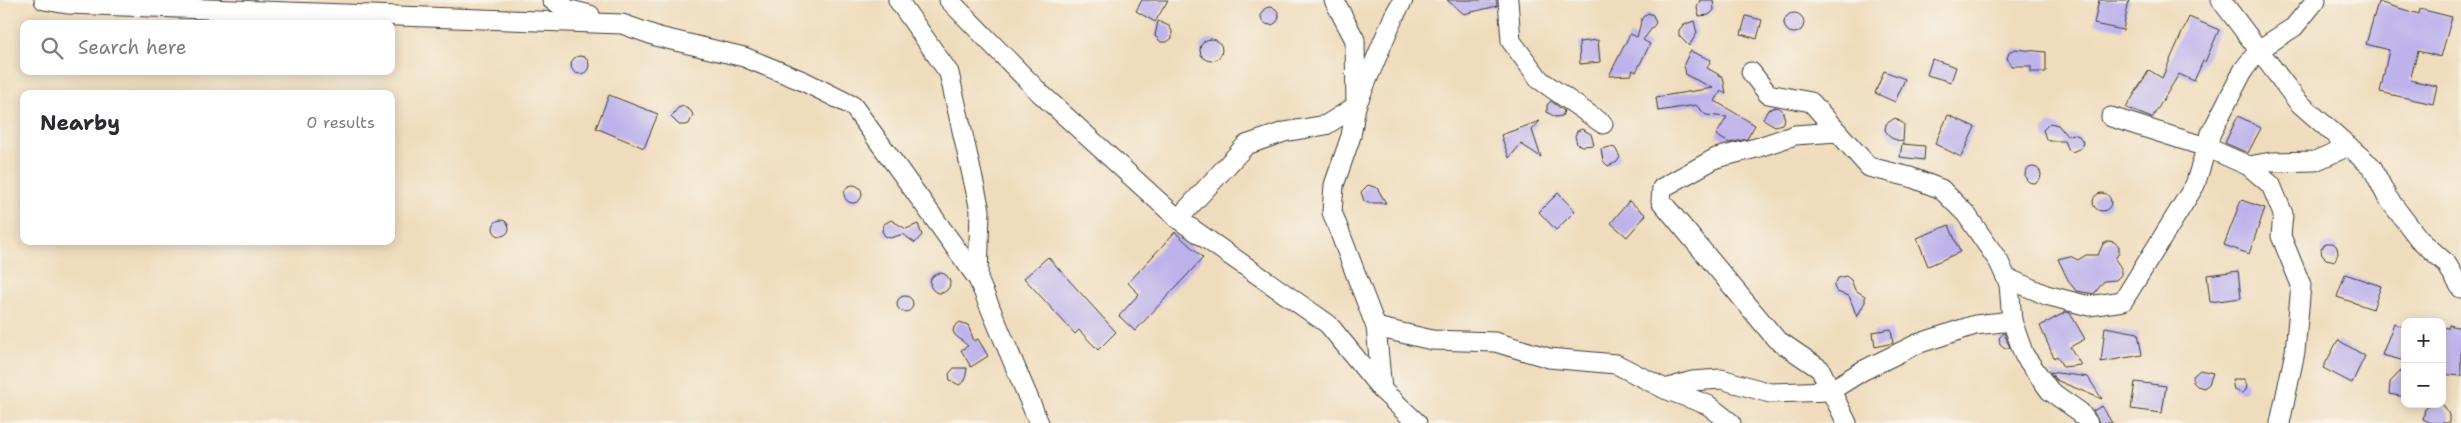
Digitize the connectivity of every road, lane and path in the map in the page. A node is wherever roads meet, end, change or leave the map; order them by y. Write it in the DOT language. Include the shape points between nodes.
graph roads {
  1 [pos="44,0"];
  2 [pos="552,0"];
  3 [pos="898,0"];
  4 [pos="949,0"];
  5 [pos="1334,0"];
  6 [pos="1403,0"];
  7 [pos="1508,0"];
  8 [pos="2221,0"];
  9 [pos="2316,0"];
  10 [pos="248,5"];
  11 [pos="570,5"];
  12 [pos="622,24"];
  13 [pos="2260,48"];
  14 [pos="1751,72"];
  15 [pos="1356,106"];
  16 [pos="2111,117"];
  17 [pos="1603,124"];
  18 [pos="1837,132"];
  19 [pos="2349,146"];
  20 [pos="2206,147"];
  21 [pos="2250,166"];
  22 [pos="1178,220"];
  23 [pos="978,279"];
  24 [pos="2009,284"];
  25 [pos="2461,288"];
  26 [pos="2012,321"];
  27 [pos="1376,327"];
  28 [pos="1665,388"];
  29 [pos="1382,390"];
  30 [pos="1830,391"];
  31 [pos="1039,423"];
  32 [pos="1418,423"];
  33 [pos="1731,423"];
  34 [pos="1847,423"];
  35 [pos="2088,423"];
  36 [pos="2280,423"];
  1 -- 10 [label="street" via="67,4"];
  2 -- 11 [label="street"];
  3 -- 23 [label="street" via="949,73 980,210"];
  4 -- 22 [label="street" via="1040,93"];
  5 -- 15 [label="street" via="1354,40"];
  6 -- 15 [label="street"];
  7 -- 17 [label="street" via="1511,41 1540,80"];
  8 -- 13 [label="street"];
  9 -- 13 [label="street" via="2294,27"];
  10 -- 12 [label="street"];
  11 -- 12 [label="street"];
  12 -- 23 [label="street" via="659,37 744,57 853,106"];
  13 -- 19 [label="street" via="2298,102"];
  13 -- 20 [label="street" via="2244,69"];
  14 -- 18 [label="street" via="1768,94 1811,102"];
  15 -- 22 [label="street" via="1326,125 1284,132 1246,145"];
  15 -- 27 [label="street" via="1349,143 1334,185 1332,212"];
  16 -- 20 [label="street"];
  18 -- 24 [label="street" via="1869,167 1941,189 1966,214 1999,262"];
  18 -- 30 [label="street" via="1795,135 1716,158 1662,188 1661,202 1776,339 1820,369"];
  19 -- 21 [label="street" via="2315,161"];
  19 -- 25 [label="street" via="2372,167 2387,197 2419,239 2446,263"];
  20 -- 21 [label="street"];
  20 -- 24 [label="street" via="2194,185 2123,300 2089,306 2046,295 2014,282"];
  21 -- 36 [label="street" via="2271,185 2284,214 2281,236 2301,285 2295,352"];
  22 -- 29 [label="street" via="1328,324"];
  23 -- 31 [label="street"];
  24 -- 26 [label="street"];
  26 -- 30 [label="street" via="1974,325 1917,344"];
  26 -- 35 [label="street" via="2024,355 2050,391 2080,412"];
  27 -- 28 [label="street" via="1432,340 1495,342 1549,358 1616,364"];
  27 -- 29 [label="street"];
  28 -- 30 [label="street" via="1692,381 1720,379 1770,393"];
  28 -- 33 [label="street" via="1708,405"];
  29 -- 32 [label="street"];
  30 -- 34 [label="street"];
}
